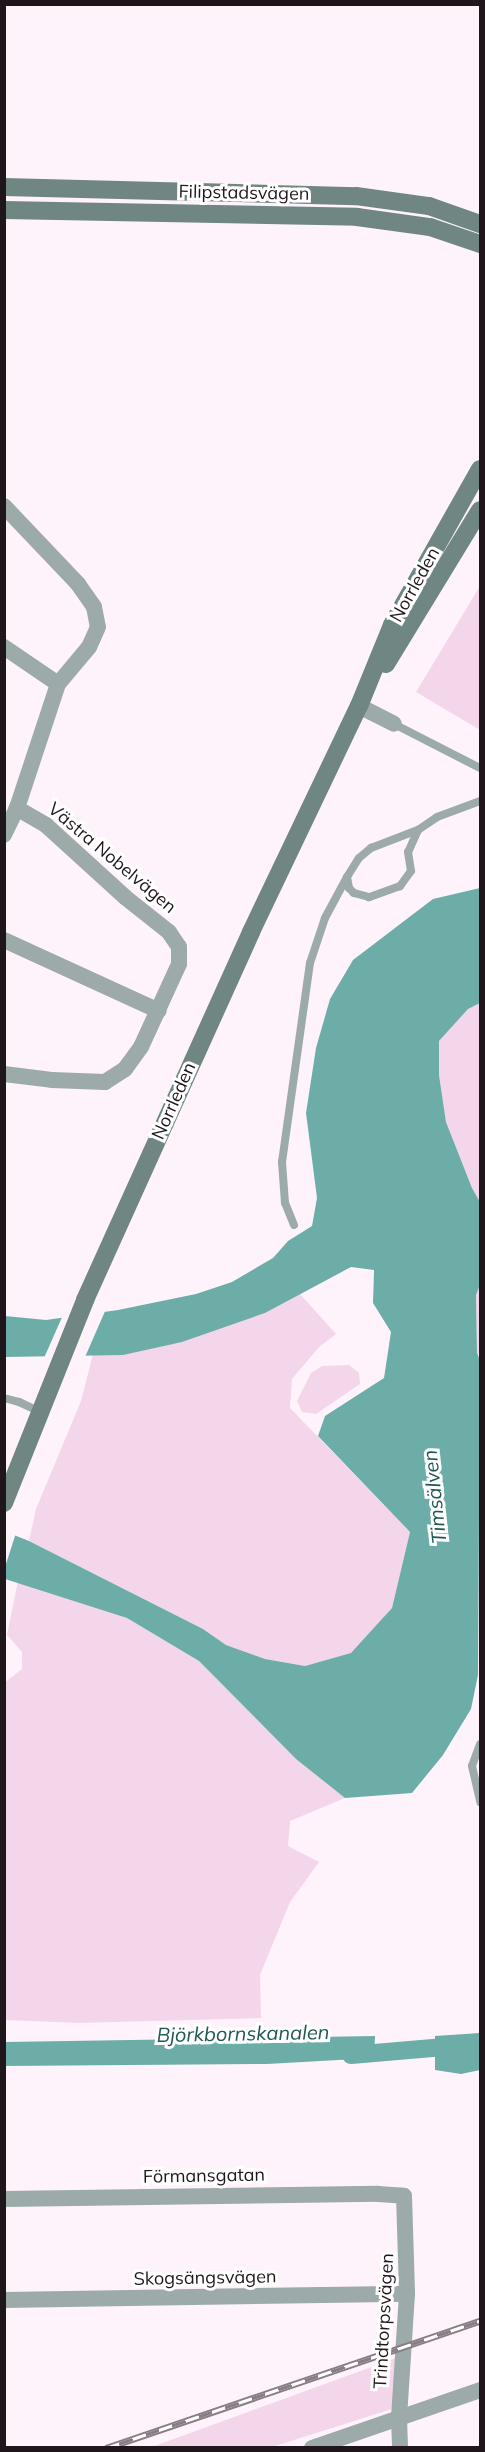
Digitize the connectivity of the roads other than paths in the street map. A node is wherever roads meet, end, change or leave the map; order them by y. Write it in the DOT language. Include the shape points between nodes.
graph roads {
  1 [pos="4,187"];
  2 [pos="4,210"];
  3 [pos="480,224"];
  4 [pos="480,244"];
  5 [pos="480,469"];
  6 [pos="4,506"];
  7 [pos="480,510"];
  8 [pos="4,647"];
  9 [pos="58,684"];
  10 [pos="359,706"];
  11 [pos="394,724"];
  12 [pos="480,768"];
  13 [pos="480,801"];
  14 [pos="17,808"];
  15 [pos="418,830"];
  16 [pos="4,835"];
  17 [pos="347,877"];
  18 [pos="4,940"];
  19 [pos="159,1011"];
  20 [pos="4,1074"];
  21 [pos="294,1225"];
  22 [pos="4,1398"];
  23 [pos="40,1412"];
  24 [pos="4,1503"];
  25 [pos="480,1744"];
  26 [pos="480,1802"];
  27 [pos="404,2196"];
  28 [pos="4,2199"];
  29 [pos="407,2294"];
  30 [pos="4,2300"];
  31 [pos="480,2390"];
  32 [pos="399,2418"];
  33 [pos="312,2448"];
  34 [pos="400,2448"];
  1 -- 3 [label="street, Filipstadsvägen" via="356,196 429,206"];
  2 -- 4 [label="street, Filipstadsvägen" via="357,217 430,227"];
  5 -- 10 [label="street, Norrleden" via="392,625"];
  6 -- 9 [label="street" via="78,584 94,608 98,627 89,647"];
  7 -- 10 [label="street, Norrleden"];
  8 -- 9 [label="street"];
  9 -- 14 [label="street, Västra Nobelvägen"];
  10 -- 11 [label="street"];
  10 -- 23 [label="street, Norrleden" via="255,921 85,1300"];
  11 -- 12 [label="lane"];
  13 -- 15 [label="lane" via="437,817"];
  14 -- 16 [label="street, Västra Nobelvägen"];
  14 -- 19 [label="street, Västra Nobelvägen" via="46,825 170,932 179,947 179,964"];
  15 -- 17 [label="lane" via="371,848 358,858"];
  15 -- 17 [label="lane" via="408,852 411,871 400,886 369,897 354,894"];
  17 -- 21 [label="lane" via="325,918 310,963 282,1162 285,1203"];
  18 -- 19 [label="street"];
  19 -- 20 [label="street, Västra Nobelvägen" via="141,1047 124,1069 105,1082"];
  22 -- 23 [label="lane"];
  23 -- 24 [label="street, Norrleden"];
  25 -- 26 [label="lane" via="472,1766"];
  27 -- 28 [label="street, Förmansgatan"];
  27 -- 29 [label="street, Trindtorpsvägen"];
  29 -- 30 [label="street, Skogsängsvägen"];
  29 -- 32 [label="street, Trindtorpsvägen"];
  31 -- 32 [label="street"];
  32 -- 33 [label="street"];
  32 -- 34 [label="street, Trindtorpsvägen"];
}
